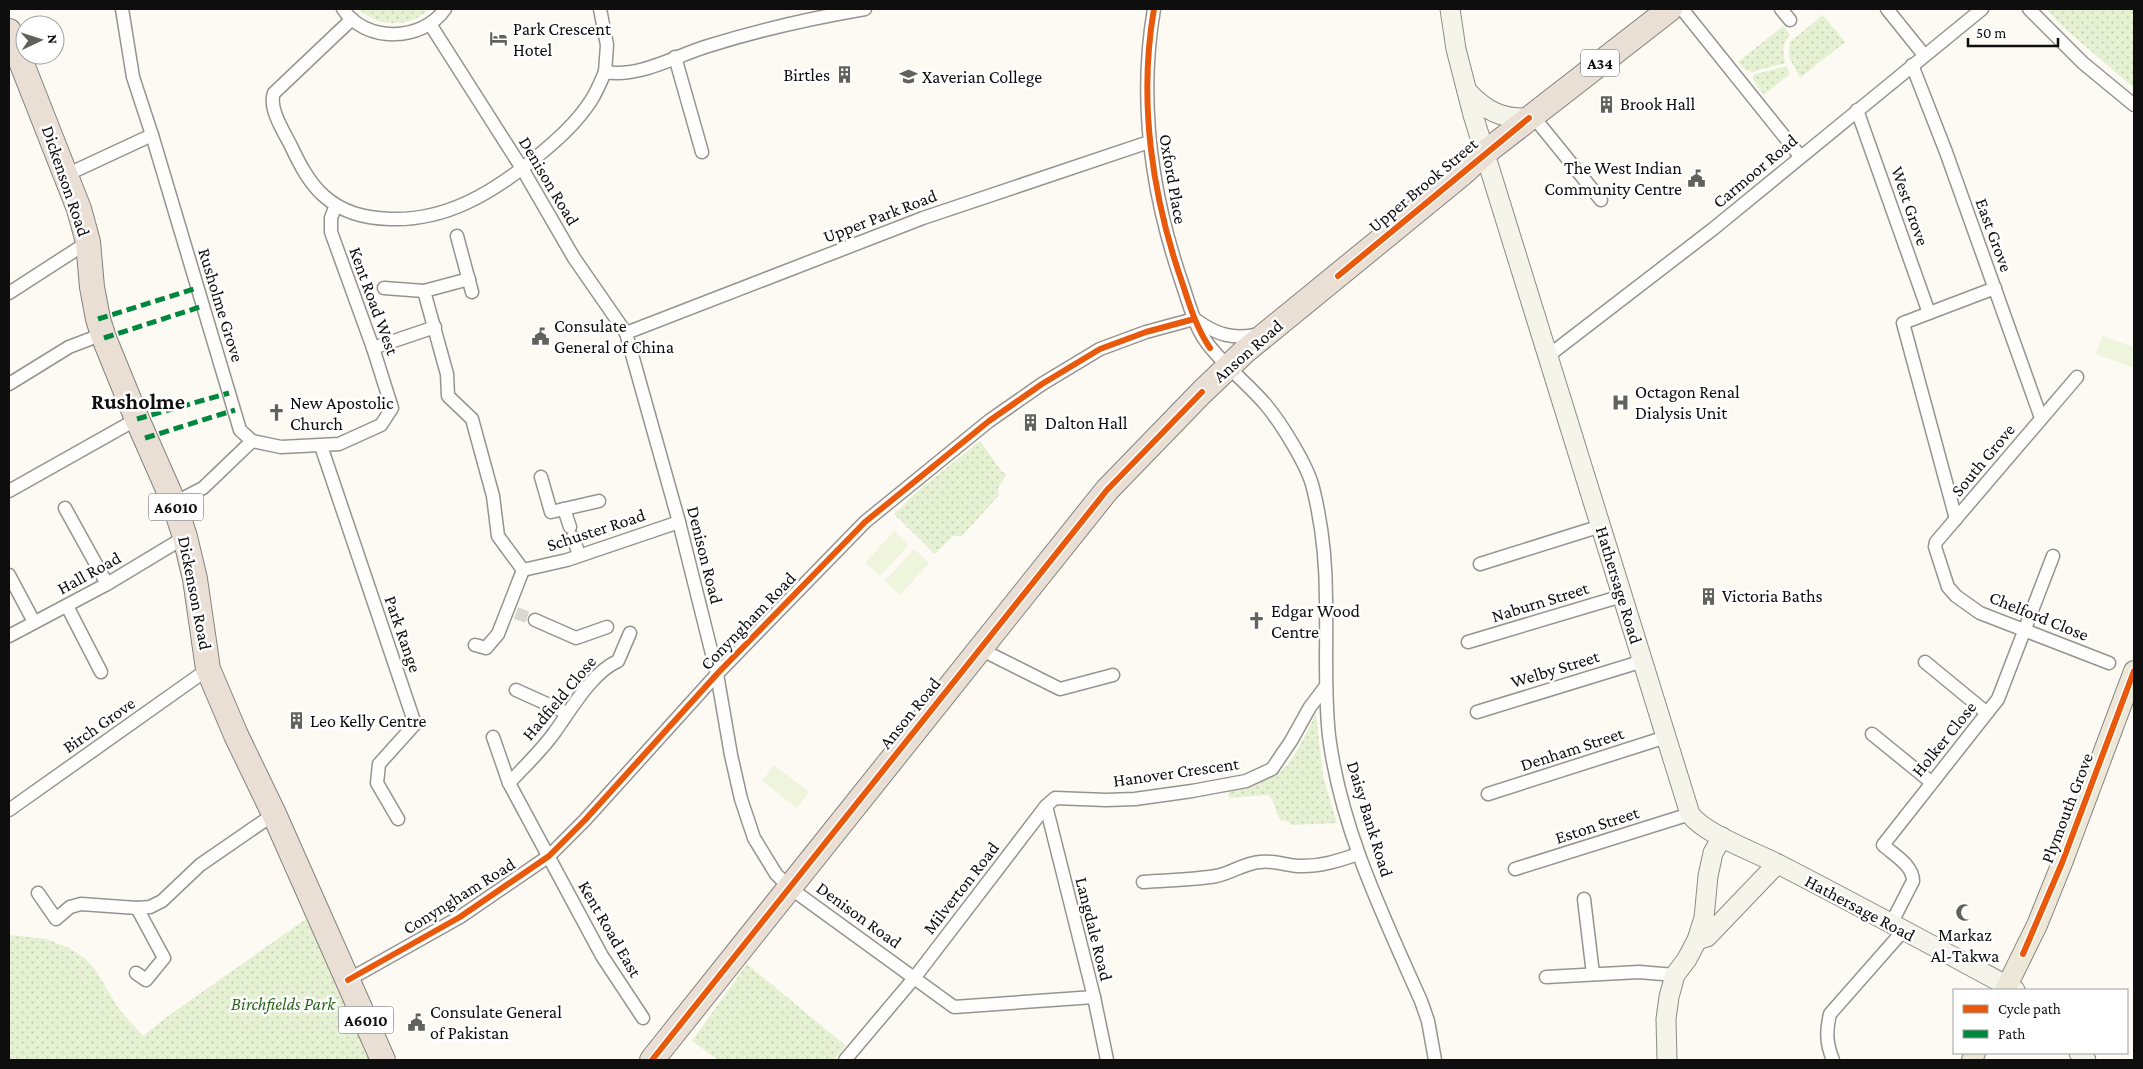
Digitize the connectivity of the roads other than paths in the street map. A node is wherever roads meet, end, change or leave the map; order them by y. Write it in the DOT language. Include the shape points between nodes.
graph roads {
  1 [pos="122,9"];
  2 [pos="343,9"];
  3 [pos="445,9"];
  4 [pos="600,9"];
  5 [pos="865,9"];
  6 [pos="1154,9"];
  7 [pos="1450,9"];
  8 [pos="1670,9"];
  9 [pos="1682,9"];
  10 [pos="1781,9"];
  11 [pos="1887,9"];
  12 [pos="1982,9"];
  13 [pos="2029,9"];
  14 [pos="352,20"];
  15 [pos="1790,20"];
  16 [pos="430,24"];
  17 [pos="9,31"];
  18 [pos="1924,56"];
  19 [pos="675,57"];
  20 [pos="1912,65"];
  21 [pos="605,72"];
  22 [pos="1466,90"];
  23 [pos="2134,105"];
  24 [pos="1857,110"];
  25 [pos="1531,116"];
  26 [pos="152,135"];
  27 [pos="1149,142"];
  28 [pos="702,152"];
  29 [pos="1486,152"];
  30 [pos="1800,156"];
  31 [pos="523,170"];
  32 [pos="66,175"];
  33 [pos="1601,200"];
  34 [pos="336,205"];
  35 [pos="457,236"];
  36 [pos="88,242"];
  37 [pos="1338,276"];
  38 [pos="469,279"];
  39 [pos="384,288"];
  40 [pos="1995,288"];
  41 [pos="424,291"];
  42 [pos="472,292"];
  43 [pos="9,293"];
  44 [pos="1929,313"];
  45 [pos="1194,319"];
  46 [pos="435,327"];
  47 [pos="1269,332"];
  48 [pos="626,333"];
  49 [pos="103,334"];
  50 [pos="373,348"];
  51 [pos="1548,356"];
  52 [pos="1228,367"];
  53 [pos="2077,377"];
  54 [pos="9,384"];
  55 [pos="2041,418"];
  56 [pos="137,420"];
  57 [pos="252,441"];
  58 [pos="321,446"];
  59 [pos="541,477"];
  60 [pos="9,491"];
  61 [pos="599,501"];
  62 [pos="174,503"];
  63 [pos="65,508"];
  64 [pos="564,509"];
  65 [pos="1956,519"];
  66 [pos="679,522"];
  67 [pos="1601,526"];
  68 [pos="185,537"];
  69 [pos="579,556"];
  70 [pos="2053,556"];
  71 [pos="1480,564"];
  72 [pos="523,570"];
  73 [pos="1943,572"];
  74 [pos="9,575"];
  75 [pos="107,584"];
  76 [pos="1622,596"];
  77 [pos="67,606"];
  78 [pos="535,620"];
  79 [pos="34,622"];
  80 [pos="607,628"];
  81 [pos="2024,629"];
  82 [pos="630,633"];
  83 [pos="9,636"];
  84 [pos="1468,642"];
  85 [pos="475,645"];
  86 [pos="980,649"];
  87 [pos="1643,661"];
  88 [pos="1925,662"];
  89 [pos="2109,663"];
  90 [pos="208,669"];
  91 [pos="2134,671"];
  92 [pos="101,672"];
  93 [pos="717,674"];
  94 [pos="1113,675"];
  95 [pos="1326,686"];
  96 [pos="516,690"];
  97 [pos="2128,708"];
  98 [pos="1477,712"];
  99 [pos="567,713"];
  100 [pos="1987,713"];
  101 [pos="1872,734"];
  102 [pos="493,737"];
  103 [pos="1666,737"];
  104 [pos="1931,782"];
  105 [pos="509,783"];
  106 [pos="1488,794"];
  107 [pos="1046,806"];
  108 [pos="9,810"];
  109 [pos="274,814"];
  110 [pos="1690,814"];
  111 [pos="398,819"];
  112 [pos="1722,837"];
  113 [pos="1358,854"];
  114 [pos="549,856"];
  115 [pos="1777,864"];
  116 [pos="1515,869"];
  117 [pos="1143,882"];
  118 [pos="790,888"];
  119 [pos="38,893"];
  120 [pos="1584,899"];
  121 [pos="137,908"];
  122 [pos="1897,928"];
  123 [pos="1697,940"];
  124 [pos="136,973"];
  125 [pos="1593,974"];
  126 [pos="1675,975"];
  127 [pos="915,977"];
  128 [pos="1546,977"];
  129 [pos="348,980"];
  130 [pos="2009,989"];
  131 [pos="1094,997"];
  132 [pos="643,1018"];
  133 [pos="383,1060"];
  134 [pos="652,1060"];
  135 [pos="845,1060"];
  136 [pos="1107,1060"];
  137 [pos="1435,1060"];
  138 [pos="1667,1060"];
  139 [pos="1833,1060"];
  1 -- 26 [label="street, Rusholme Grove" via="133,77"];
  2 -- 14 [label="street"];
  3 -- 16 [label="street"];
  4 -- 21 [label="street" via="607,45"];
  5 -- 19 [label="street" via="771,28"];
  6 -- 27 [label="street, Oxford Place" via="1148,58"];
  7 -- 22 [label="street, Hathersage Road"];
  8 -- 25 [label="highway, Upper Brook Street / A34"];
  9 -- 30 [label="street"];
  10 -- 15 [label="street"];
  11 -- 18 [label="street"];
  12 -- 18 [label="street, Carmoor Road"];
  13 -- 23 [label="street" via="2083,63"];
  14 -- 16 [label="street" via="364,28 390,35 407,34"];
  14 -- 34 [label="street" via="274,93 272,99 302,166 315,187"];
  16 -- 31 [label="street, Denison Road"];
  17 -- 32 [label="highway, Dickenson Road / A6010"];
  18 -- 20 [label="street, Carmoor Road"];
  19 -- 21 [label="street" via="630,74"];
  19 -- 28 [label="street"];
  20 -- 24 [label="street, Carmoor Road"];
  20 -- 40 [label="street, East Grove"];
  21 -- 31 [label="street" via="592,99 573,123"];
  22 -- 25 [label="street" via="1478,103 1501,116 1511,119"];
  22 -- 29 [label="street, Hathersage Road"];
  24 -- 30 [label="street, Carmoor Road"];
  24 -- 44 [label="street, West Grove"];
  25 -- 29 [label="highway, Upper Brook Street / A34"];
  25 -- 33 [label="street"];
  26 -- 32 [label="street"];
  26 -- 57 [label="street, Rusholme Grove" via="240,430"];
  27 -- 45 [label="street, Oxford Place" via="1166,228"];
  27 -- 48 [label="street, Upper Park Road" via="923,218"];
  29 -- 37 [label="highway, Upper Brook Street / A34"];
  29 -- 51 [label="street, Hathersage Road"];
  30 -- 51 [label="street, Carmoor Road" via="1713,229"];
  31 -- 34 [label="street" via="471,201 418,218 365,217"];
  31 -- 48 [label="street, Denison Road" via="574,258"];
  32 -- 36 [label="highway, Dickenson Road / A6010"];
  34 -- 50 [label="street, Kent Road West" via="331,218 331,232"];
  35 -- 38 [label="street"];
  36 -- 43 [label="street"];
  36 -- 49 [label="highway, Dickenson Road / A6010" via="92,287"];
  37 -- 47 [label="highway, Anson Road / A34"];
  38 -- 41 [label="street"];
  38 -- 42 [label="street"];
  39 -- 41 [label="street"];
  40 -- 44 [label="street"];
  40 -- 55 [label="street, East Grove"];
  41 -- 46 [label="street"];
  44 -- 65 [label="street" via="1903,323"];
  45 -- 47 [label="street" via="1225,336 1248,337"];
  45 -- 52 [label="street, Oxford Place" via="1206,342"];
  45 -- 93 [label="street, Conyngham Road" via="1100,349 989,421 865,522"];
  46 -- 50 [label="street"];
  46 -- 72 [label="street" via="447,374 448,396 472,419 493,496 498,536"];
  47 -- 52 [label="highway, Anson Road / A34"];
  48 -- 66 [label="street, Denison Road"];
  49 -- 54 [label="street" via="69,347"];
  49 -- 56 [label="highway, Dickenson Road / A6010"];
  50 -- 58 [label="street, Kent Road West" via="392,408 381,425 339,444"];
  51 -- 67 [label="street, Hathersage Road"];
  52 -- 86 [label="highway, Anson Road / A34" via="1107,490"];
  52 -- 95 [label="street, Daisy Bank Road" via="1267,406 1294,448 1312,485 1324,566"];
  53 -- 55 [label="street, South Grove"];
  55 -- 65 [label="street, South Grove"];
  56 -- 60 [label="street"];
  56 -- 62 [label="highway, Dickenson Road / A6010"];
  57 -- 58 [label="street" via="281,447"];
  57 -- 62 [label="street" via="203,488"];
  58 -- 111 [label="street, Park Range" via="416,724 379,764 377,782"];
  59 -- 64 [label="street" via="551,512"];
  61 -- 64 [label="street"];
  62 -- 68 [label="highway, Dickenson Road / A6010"];
  63 -- 75 [label="street"];
  64 -- 69 [label="street"];
  65 -- 73 [label="street, South Grove" via="1936,542"];
  66 -- 69 [label="street, Schuster Road"];
  66 -- 93 [label="street, Denison Road"];
  67 -- 71 [label="street"];
  67 -- 76 [label="street, Hathersage Road"];
  68 -- 75 [label="street, Hall Road"];
  68 -- 90 [label="highway, Dickenson Road / A6010" via="196,579"];
  69 -- 72 [label="street, Schuster Road"];
  70 -- 81 [label="street, Holker Close"];
  72 -- 85 [label="street" via="512,612 498,634 486,648"];
  73 -- 81 [label="street, Chelford Close" via="1948,587 1956,596 1980,613"];
  74 -- 79 [label="street"];
  75 -- 77 [label="street, Hall Road"];
  76 -- 84 [label="street, Naburn Street"];
  76 -- 87 [label="street, Hathersage Road"];
  77 -- 79 [label="street, Hall Road"];
  77 -- 92 [label="street"];
  78 -- 80 [label="street" via="576,638"];
  79 -- 83 [label="street, Hall Road"];
  81 -- 89 [label="street, Chelford Close"];
  81 -- 100 [label="street, Holker Close" via="1998,699"];
  82 -- 99 [label="street, Hadfield Close" via="618,660 607,666"];
  86 -- 94 [label="street" via="1060,689"];
  86 -- 118 [label="highway, Anson Road / A34"];
  87 -- 98 [label="street, Welby Street"];
  87 -- 103 [label="street, Hathersage Road"];
  88 -- 100 [label="street"];
  90 -- 108 [label="street, Birch Grove"];
  90 -- 109 [label="highway, Dickenson Road / A6010"];
  91 -- 97 [label="main road, Plymouth Grove"];
  93 -- 114 [label="street, Conyngham Road"];
  93 -- 118 [label="street, Denison Road" via="731,755 754,838 776,874"];
  95 -- 107 [label="street, Hanover Crescent" via="1272,769 1246,781 1135,798 1055,798"];
  95 -- 113 [label="street, Daisy Bank Road" via="1329,737 1340,794"];
  96 -- 99 [label="street"];
  97 -- 130 [label="main road, Plymouth Grove"];
  99 -- 105 [label="street, Hadfield Close" via="553,735"];
  100 -- 104 [label="street, Holker Close"];
  101 -- 104 [label="street"];
  102 -- 105 [label="street"];
  103 -- 106 [label="street, Denham Street"];
  103 -- 110 [label="street, Hathersage Road"];
  104 -- 122 [label="street, Holker Close" via="1883,845 1913,874"];
  105 -- 114 [label="street"];
  107 -- 127 [label="street, Milverton Road"];
  107 -- 131 [label="street, Langdale Road"];
  109 -- 121 [label="street" via="200,865 162,901 150,907"];
  109 -- 129 [label="highway, Dickenson Road / A6010"];
  110 -- 112 [label="street, Hathersage Road"];
  110 -- 116 [label="street, Eston Street"];
  112 -- 115 [label="street, Hathersage Road"];
  112 -- 123 [label="street" via="1713,853 1704,918"];
  113 -- 117 [label="street" via="1327,864 1296,866 1267,861 1248,863 1216,876"];
  113 -- 137 [label="street, Daisy Bank Road" via="1421,1001"];
  114 -- 129 [label="street, Conyngham Road" via="460,916"];
  114 -- 132 [label="street, Kent Road East" via="602,956"];
  115 -- 122 [label="street, Hathersage Road"];
  115 -- 123 [label="street" via="1706,937"];
  118 -- 127 [label="street, Denison Road"];
  118 -- 134 [label="highway, Anson Road / A34"];
  119 -- 121 [label="street" via="56,919 70,907 81,904"];
  120 -- 125 [label="street"];
  121 -- 124 [label="street" via="164,958 146,980"];
  122 -- 130 [label="street, Hathersage Road"];
  122 -- 139 [label="street" via="1830,1014 1827,1047"];
  123 -- 126 [label="street"];
  125 -- 126 [label="street" via="1639,972"];
  125 -- 128 [label="street"];
  126 -- 138 [label="street" via="1666,1019"];
  127 -- 131 [label="street, Denison Road" via="954,1007"];
  127 -- 135 [label="street, Milverton Road"];
  129 -- 133 [label="highway, Dickenson Road / A6010"];
  131 -- 136 [label="street, Langdale Road"];
}
